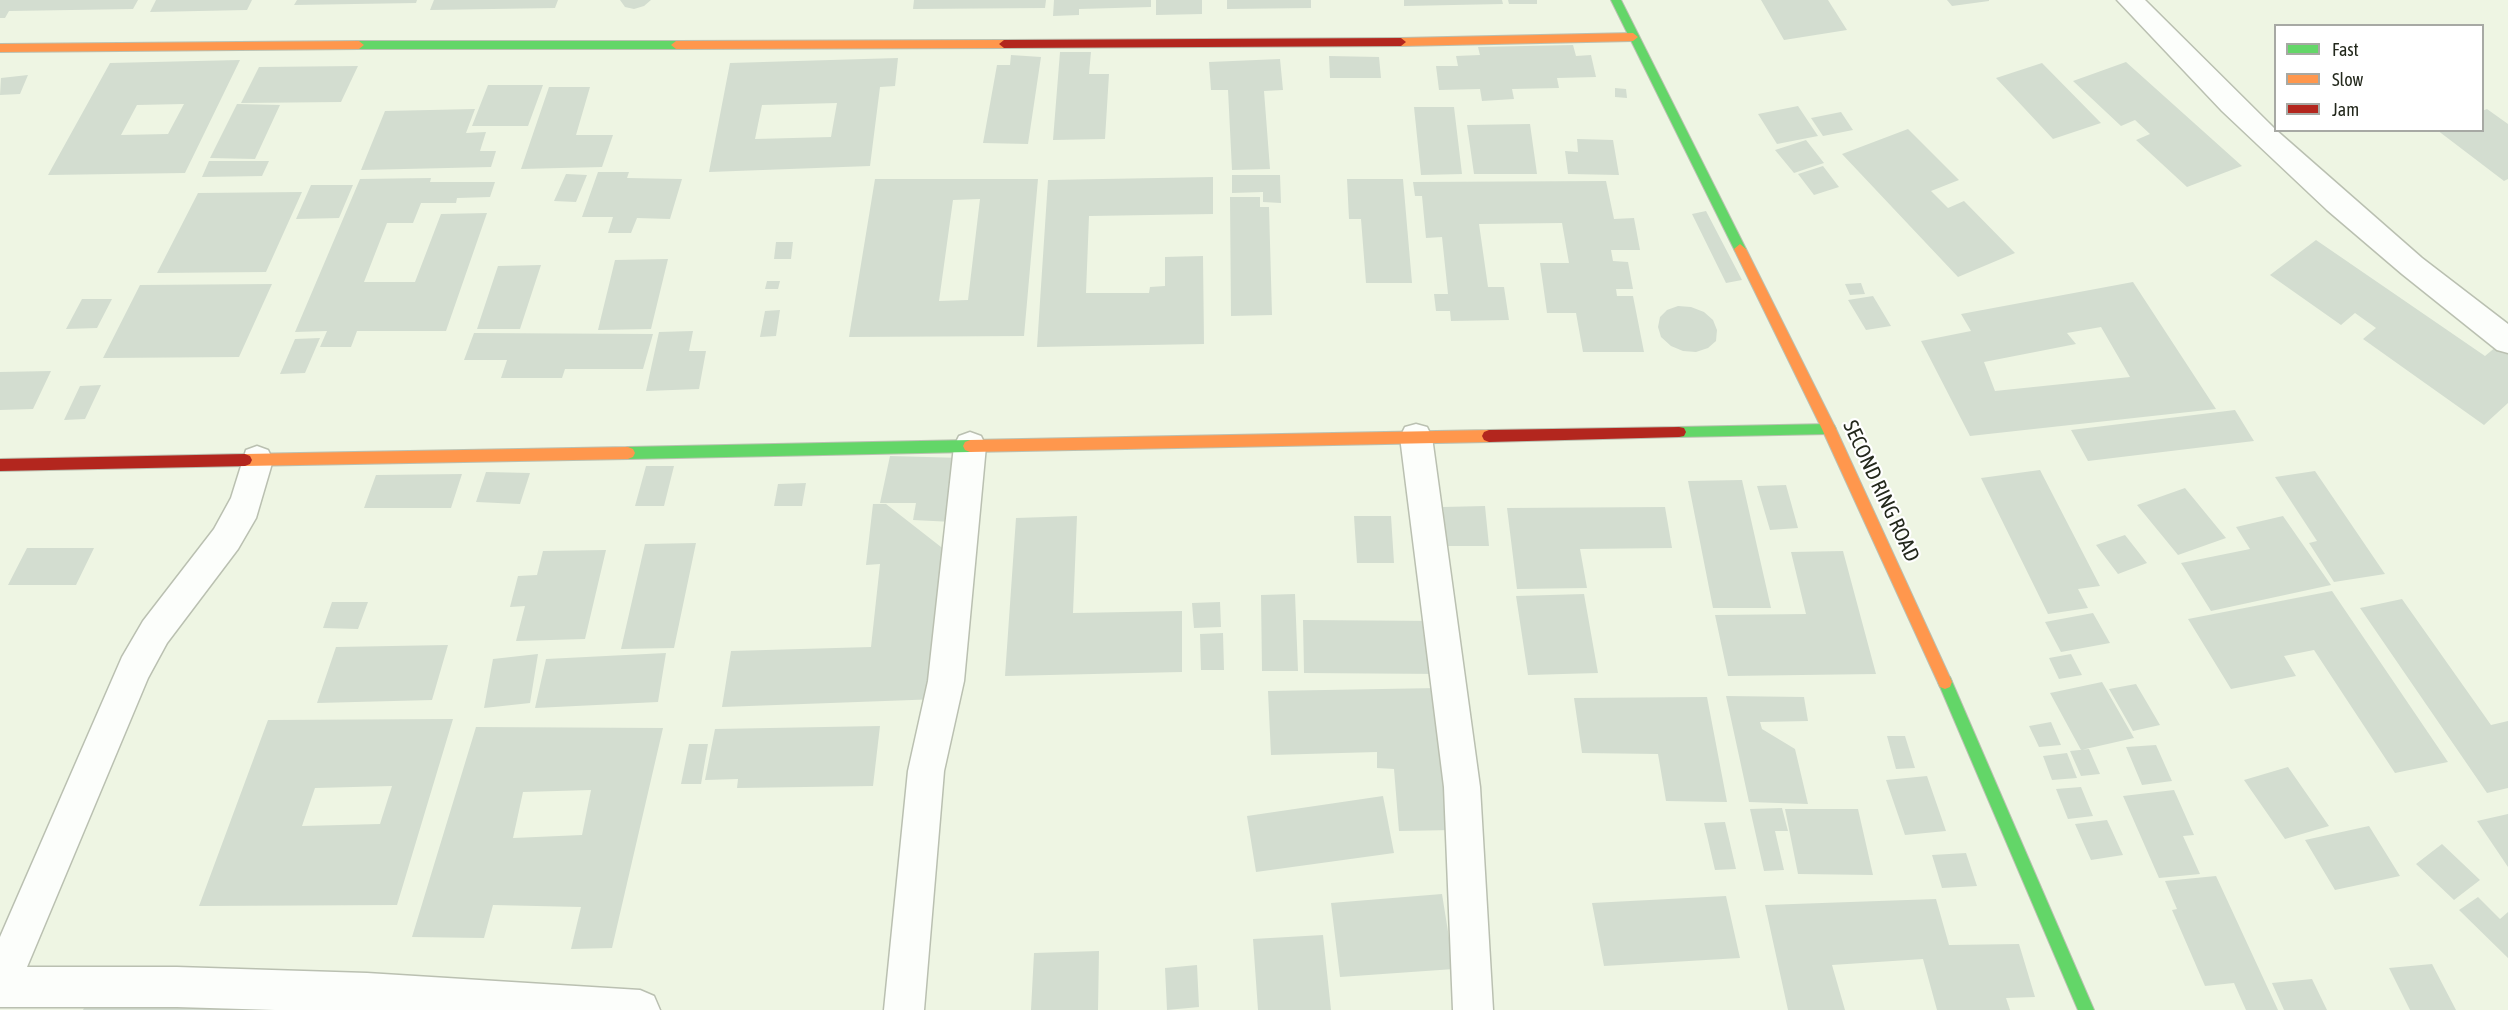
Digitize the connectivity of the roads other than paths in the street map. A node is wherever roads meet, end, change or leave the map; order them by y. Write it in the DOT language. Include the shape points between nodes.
graph roads {
  1 [pos="1616,0"];
  2 [pos="2130,0"];
  3 [pos="1633,37"];
  4 [pos="0,48"];
  5 [pos="2508,341"];
  6 [pos="1829,429"];
  7 [pos="1416,438"];
  8 [pos="970,446"];
  9 [pos="257,460"];
  10 [pos="0,465"];
  11 [pos="0,985"];
  12 [pos="640,1010"];
  13 [pos="904,1010"];
  14 [pos="1473,1010"];
  15 [pos="2086,1010"];
  1 -- 3 [label="street, SECOND RING ROAD"];
  2 -- 5 [label="street" via="2232,104 2337,202"];
  3 -- 4 [label="street" via="1288,44"];
  3 -- 6 [label="street, SECOND RING ROAD"];
  6 -- 7 [label="street"];
  6 -- 15 [label="street, SECOND RING ROAD" via="1978,755"];
  7 -- 8 [label="street"];
  7 -- 14 [label="street" via="1462,787"];
  8 -- 9 [label="street"];
  8 -- 13 [label="street" via="946,681 926,771"];
  9 -- 10 [label="street"];
  9 -- 11 [label="street" via="239,518 154,632 134,669"];
  11 -- 12 [label="street" via="367,993"];
}
